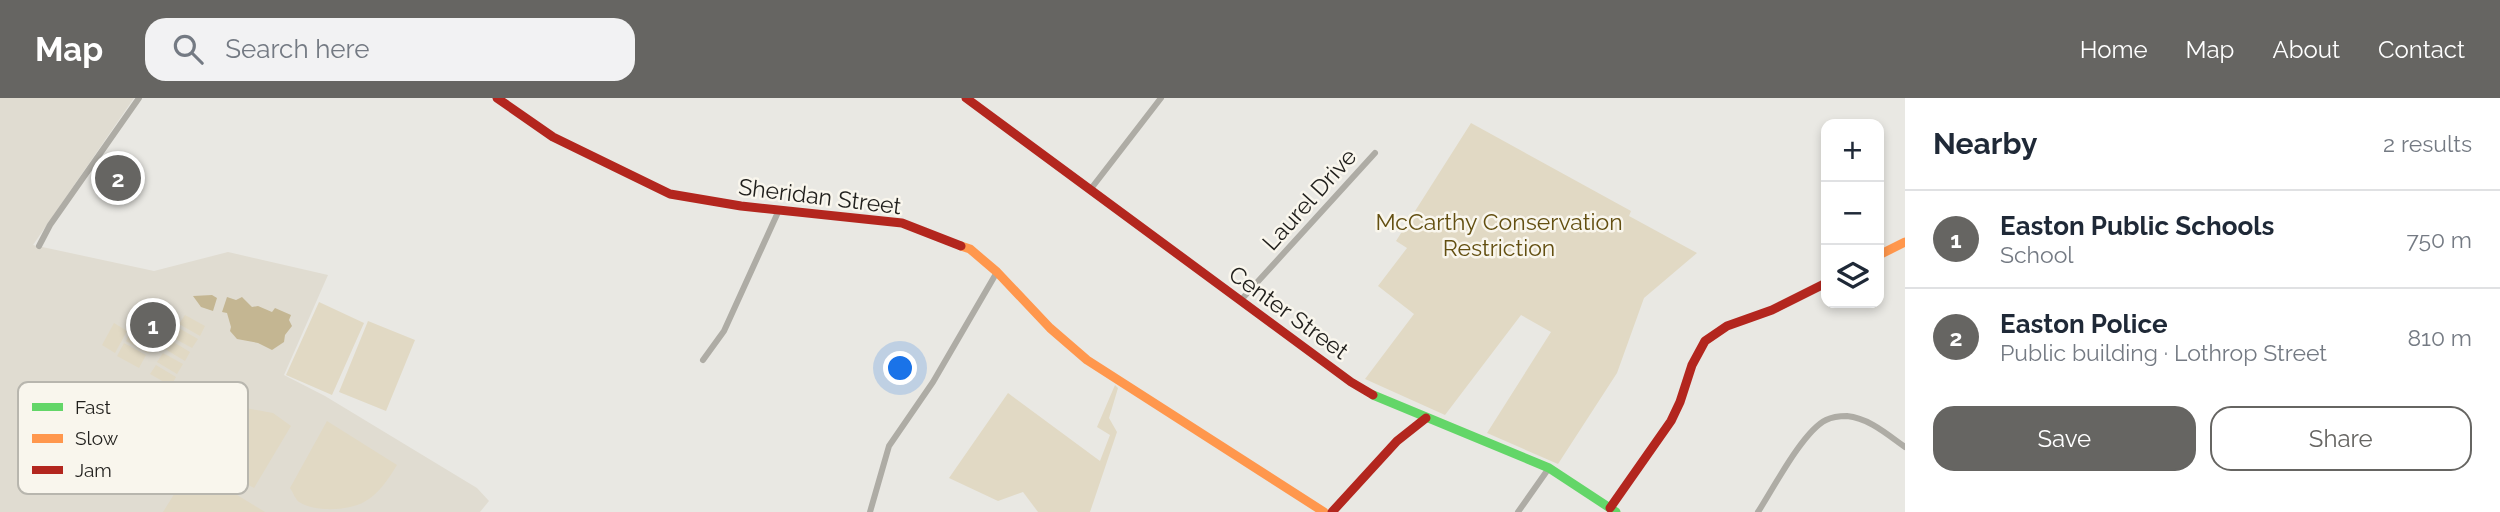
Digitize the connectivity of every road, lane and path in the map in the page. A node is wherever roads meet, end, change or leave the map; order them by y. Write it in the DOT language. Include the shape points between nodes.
graph roads {
  1 [pos="139,98"];
  2 [pos="497,98"];
  3 [pos="966,98"];
  4 [pos="1161,98"];
  5 [pos="1375,153"];
  6 [pos="1090,190"];
  7 [pos="779,210"];
  8 [pos="1905,242"];
  9 [pos="39,246"];
  10 [pos="1884,252"];
  11 [pos="997,272"];
  12 [pos="1821,286"];
  13 [pos="1241,300"];
  14 [pos="703,360"];
  15 [pos="1426,418"];
  16 [pos="1905,447"];
  17 [pos="1549,468"];
  18 [pos="1613,510"];
  19 [pos="870,512"];
  20 [pos="1324,512"];
  21 [pos="1332,512"];
  22 [pos="1518,512"];
  23 [pos="1758,512"];
  1 -- 9 [label="street"];
  2 -- 7 [label="main road, Sheridan Street" via="553,137 670,194"];
  3 -- 6 [label="main road, Center Street"];
  4 -- 6 [label="street"];
  5 -- 13 [label="street, Laurel Drive"];
  6 -- 13 [label="main road, Center Street"];
  7 -- 11 [label="main road, Sheridan Street" via="902,223 970,248"];
  7 -- 14 [label="street" via="729,322"];
  8 -- 10 [label="main road"];
  11 -- 19 [label="street" via="933,382 889,446"];
  11 -- 20 [label="main road, Sheridan Street" via="1087,360"];
  12 -- 18 [label="main road" via="1727,326 1705,341 1671,421"];
  13 -- 15 [label="main road, Center Street" via="1351,382"];
  15 -- 17 [label="main road, Center Street"];
  15 -- 21 [label="main road" via="1397,441"];
  16 -- 23 [label="street" via="1862,420 1849,416 1825,420 1800,447"];
  17 -- 18 [label="main road, Center Street"];
  17 -- 22 [label="street"];
}
